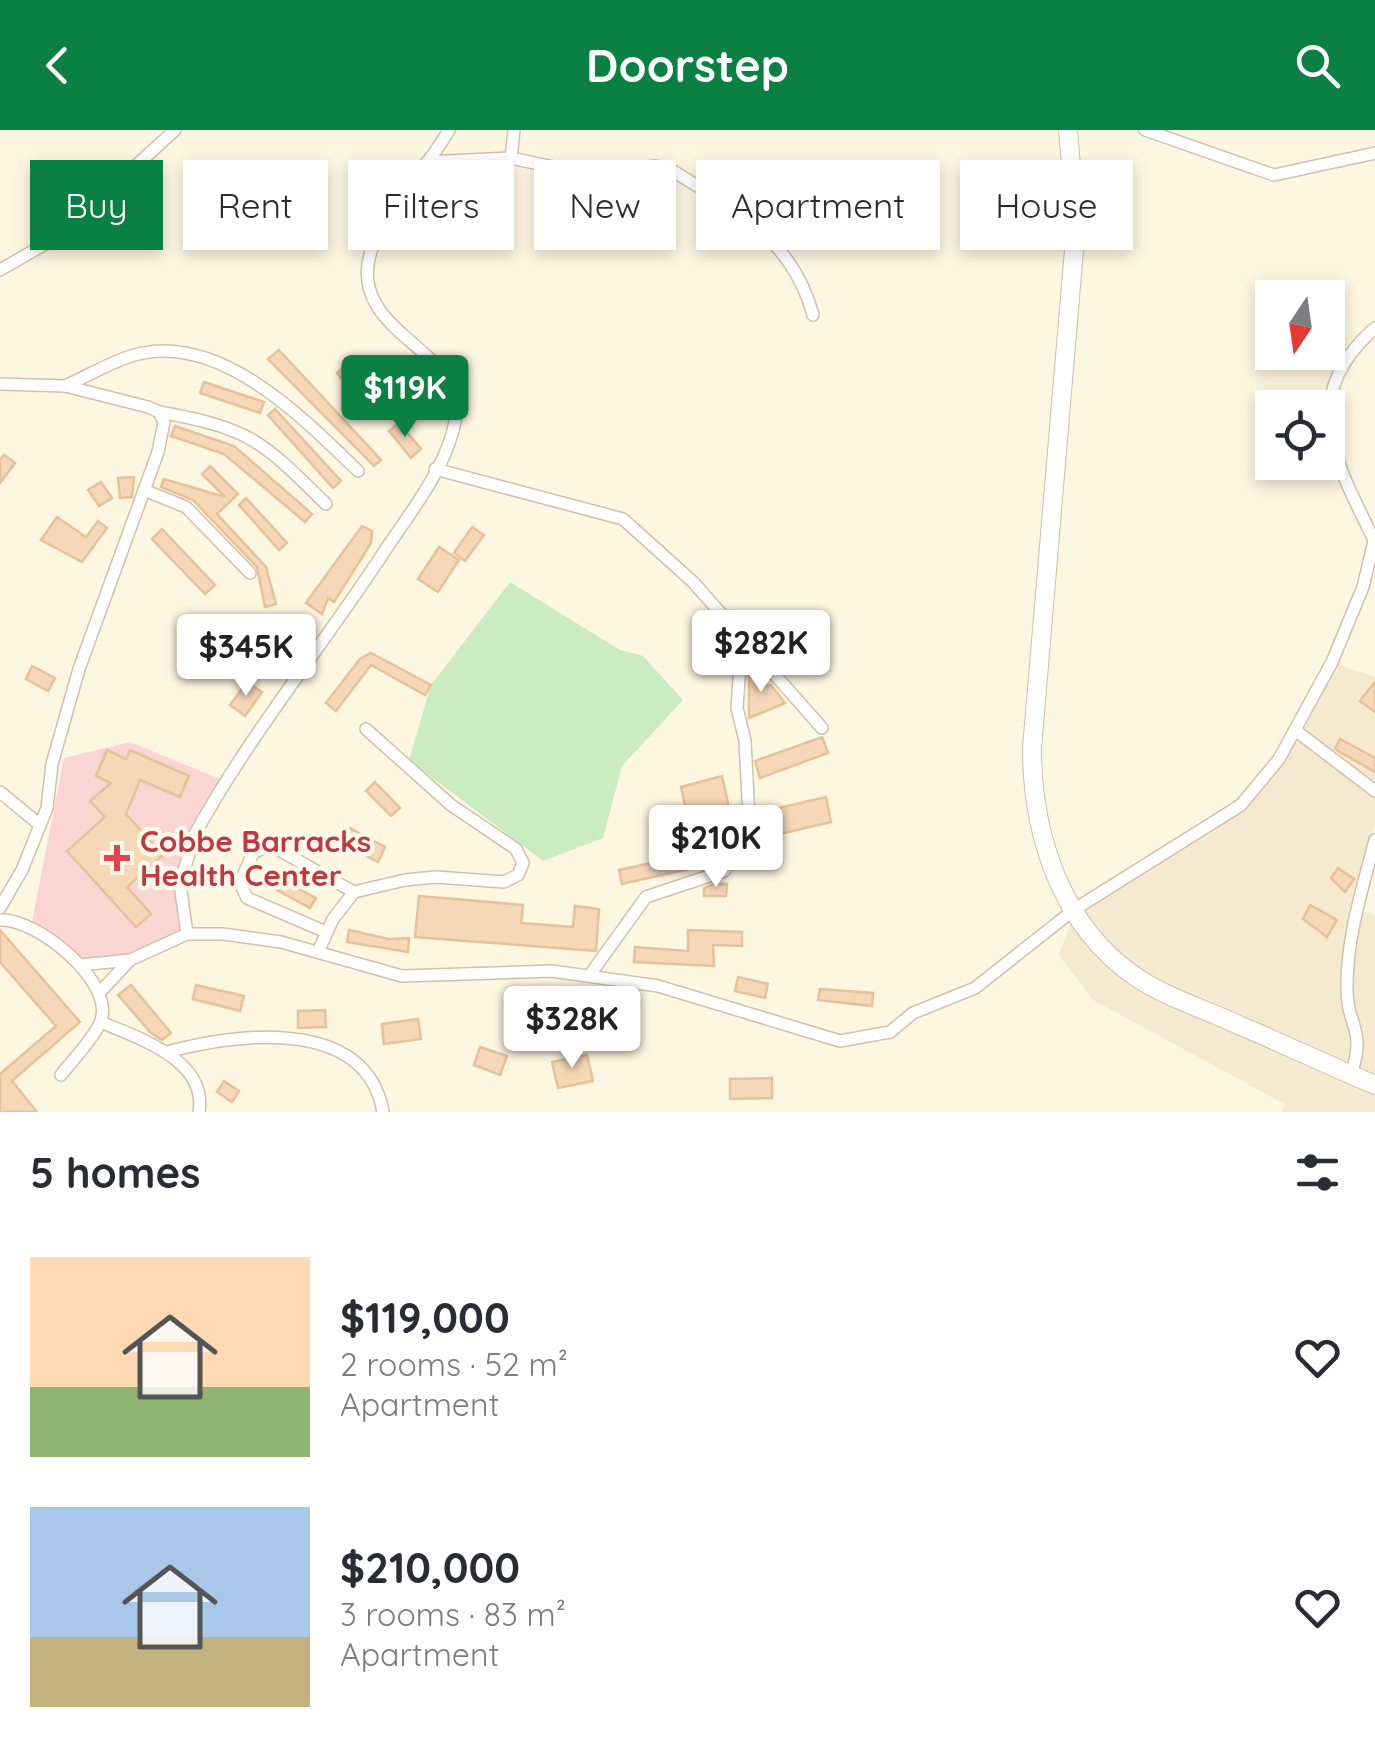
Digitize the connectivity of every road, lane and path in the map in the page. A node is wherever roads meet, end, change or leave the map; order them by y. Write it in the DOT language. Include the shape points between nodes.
graph roads {
  1 [pos="176,130"];
  2 [pos="449,130"];
  3 [pos="514,130"];
  4 [pos="1068,130"];
  5 [pos="1145,130"];
  6 [pos="1192,130"];
  7 [pos="1182,140"];
  8 [pos="1375,152"];
  9 [pos="511,158"];
  10 [pos="429,160"];
  11 [pos="470,160"];
  12 [pos="373,250"];
  13 [pos="0,270"];
  14 [pos="813,315"];
  15 [pos="1375,328"];
  16 [pos="0,384"];
  17 [pos="65,386"];
  18 [pos="159,412"];
  19 [pos="435,469"];
  20 [pos="358,471"];
  21 [pos="144,490"];
  22 [pos="326,504"];
  23 [pos="1374,538"];
  24 [pos="250,573"];
  25 [pos="742,636"];
  26 [pos="822,728"];
  27 [pos="366,730"];
  28 [pos="1296,730"];
  29 [pos="1375,791"];
  30 [pos="0,792"];
  31 [pos="40,825"];
  32 [pos="1375,840"];
  33 [pos="354,892"];
  34 [pos="0,908"];
  35 [pos="1075,909"];
  36 [pos="0,920"];
  37 [pos="326,932"];
  38 [pos="187,934"];
  39 [pos="318,952"];
  40 [pos="130,960"];
  41 [pos="80,964"];
  42 [pos="589,976"];
  43 [pos="100,992"];
  44 [pos="101,1022"];
  45 [pos="167,1052"];
  46 [pos="61,1074"];
  47 [pos="1351,1075"];
  48 [pos="1375,1084"];
  49 [pos="199,1112"];
  50 [pos="384,1112"];
  1 -- 13 [label="street" via="59,236"];
  2 -- 10 [label="street"];
  3 -- 9 [label="street"];
  4 -- 35 [label="main road" via="1076,226 1032,784 1048,859"];
  5 -- 7 [label="street"];
  6 -- 7 [label="street"];
  7 -- 8 [label="street" via="1274,175"];
  9 -- 11 [label="street"];
  9 -- 14 [label="street" via="600,177 670,168 760,226 806,292"];
  12 -- 19 [label="street" via="366,277 373,304 454,390 456,416"];
  15 -- 23 [label="street" via="1339,369 1328,404 1334,453"];
  16 -- 17 [label="street"];
  17 -- 18 [label="street"];
  17 -- 20 [label="street" via="138,353 190,354 287,402"];
  18 -- 21 [label="street" via="164,431"];
  18 -- 22 [label="street" via="225,424 268,448"];
  19 -- 25 [label="street" via="623,519"];
  19 -- 38 [label="street" via="195,834 180,884"];
  21 -- 24 [label="street" via="186,507"];
  21 -- 31 [label="street" via="79,669"];
  23 -- 28 [label="street" via="1352,616"];
  25 -- 26 [label="street"];
  25 -- 42 [label="street" via="737,708 750,838 724,870 646,897"];
  27 -- 33 [label="street" via="451,805 516,849 523,863 504,882 436,877"];
  28 -- 29 [label="street"];
  28 -- 35 [label="street" via="1242,805"];
  30 -- 31 [label="street"];
  31 -- 34 [label="street"];
  32 -- 47 [label="street" via="1348,966 1347,1004 1360,1040"];
  33 -- 37 [label="street"];
  33 -- 37 [label="street" via="279,850 268,846 253,853 240,883 248,898"];
  35 -- 42 [label="street" via="975,988 913,1013 890,1032 862,1038 840,1041 658,986"];
  35 -- 47 [label="main road" via="1136,977"];
  36 -- 41 [label="street" via="32,927"];
  37 -- 39 [label="street"];
  38 -- 39 [label="street"];
  38 -- 40 [label="street"];
  39 -- 42 [label="street" via="402,976 504,970"];
  40 -- 41 [label="street"];
  40 -- 43 [label="street"];
  41 -- 43 [label="street"];
  43 -- 44 [label="street"];
  44 -- 45 [label="street"];
  44 -- 46 [label="street"];
  45 -- 49 [label="street" via="197,1087"];
  45 -- 50 [label="street" via="250,1035 330,1049 360,1065"];
  47 -- 48 [label="main road"];
}
